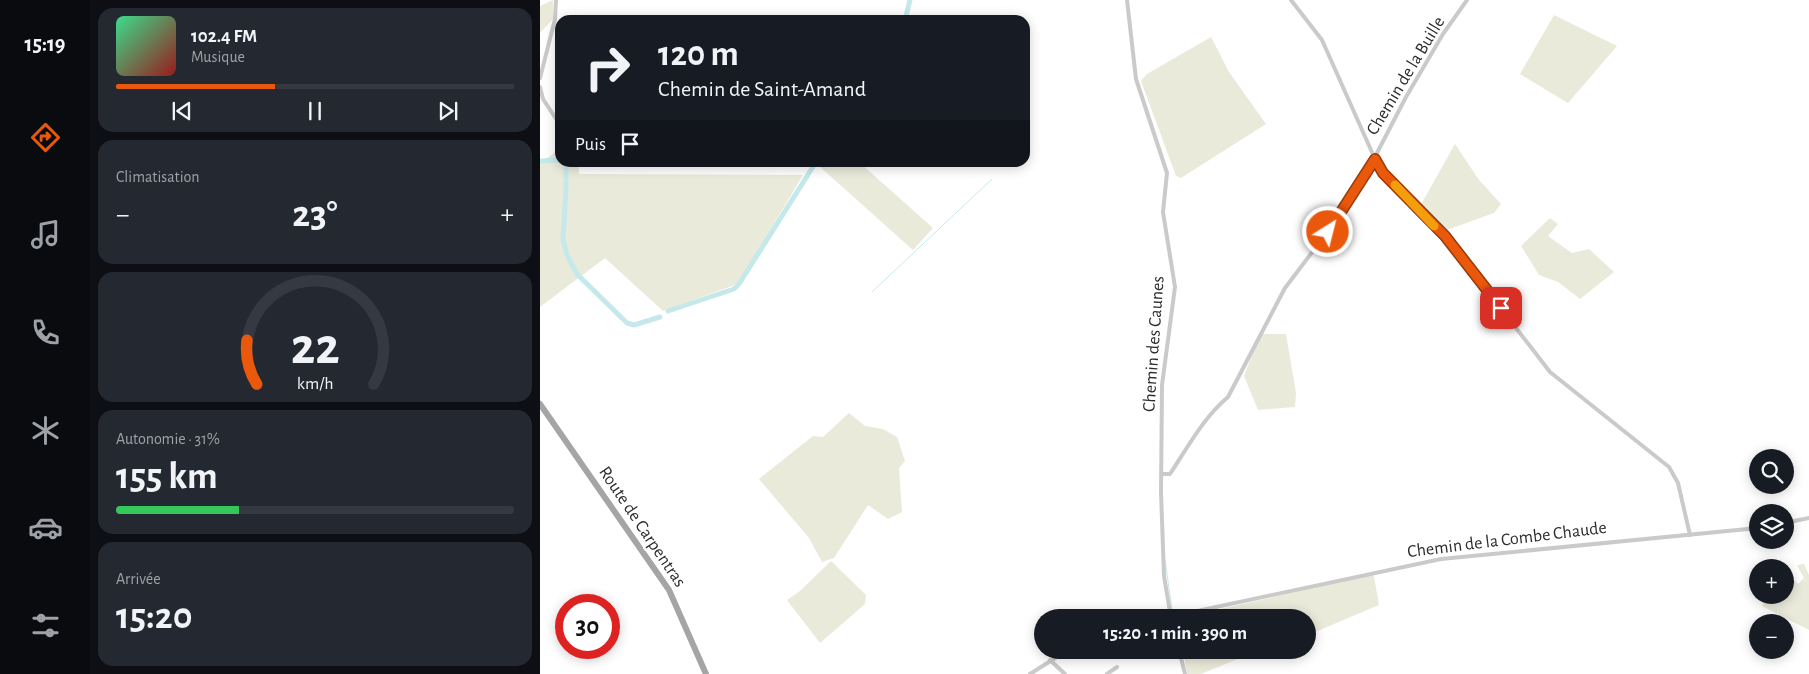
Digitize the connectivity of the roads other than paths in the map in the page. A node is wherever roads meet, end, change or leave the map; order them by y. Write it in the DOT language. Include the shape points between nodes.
graph roads {
  1 [pos="556,0"];
  2 [pos="1127,0"];
  3 [pos="1291,0"];
  4 [pos="1468,0"];
  5 [pos="555,15"];
  6 [pos="555,19"];
  7 [pos="540,78"];
  8 [pos="540,87"];
  9 [pos="555,117"];
  10 [pos="1375,159"];
  11 [pos="540,404"];
  12 [pos="1163,474"];
  13 [pos="1809,518"];
  14 [pos="1794,521"];
  15 [pos="1749,529"];
  16 [pos="1690,535"];
  17 [pos="1170,609"];
  18 [pos="1208,609"];
  19 [pos="1181,659"];
  20 [pos="1050,660"];
  21 [pos="1117,667"];
  22 [pos="706,674"];
  23 [pos="1030,674"];
  24 [pos="1065,674"];
  25 [pos="1107,674"];
  26 [pos="1185,674"];
  1 -- 5 [label="street"];
  2 -- 12 [label="street, Chemin des Caunes" via="1136,79 1166,166 1164,212 1175,286 1162,385"];
  3 -- 10 [label="street" via="1322,40"];
  4 -- 10 [label="street, Chemin de la Buille" via="1443,34 1406,97"];
  6 -- 7 [label="street"];
  8 -- 9 [label="street" via="543,99"];
  10 -- 12 [label="street, Chemin de la Buille" via="1338,218 1285,288 1228,397 1213,410 1170,474"];
  10 -- 16 [label="street" via="1383,173 1445,236 1550,372 1669,467 1678,483"];
  11 -- 22 [label="main road, Route de Carpentras" via="669,590"];
  12 -- 17 [label="street, Chemin des Caunes" via="1164,576"];
  13 -- 14 [label="street"];
  15 -- 16 [label="street, Chemin de la Combe Chaude"];
  16 -- 18 [label="street, Chemin de la Combe Chaude" via="1441,559"];
  19 -- 26 [label="street"];
  20 -- 23 [label="street"];
  20 -- 24 [label="street"];
  21 -- 25 [label="street"];
}
